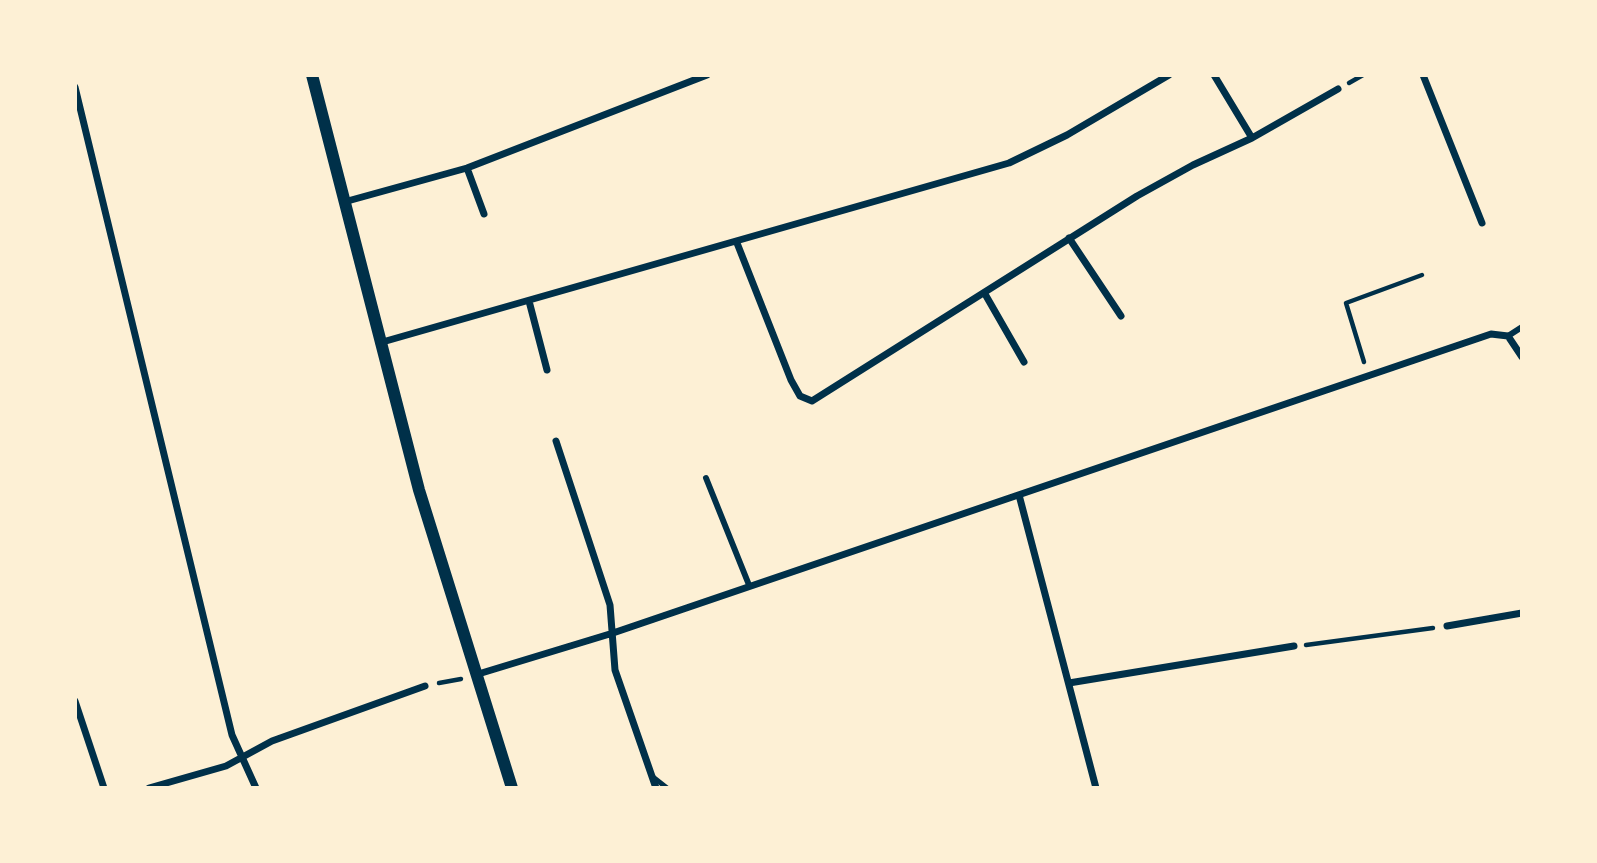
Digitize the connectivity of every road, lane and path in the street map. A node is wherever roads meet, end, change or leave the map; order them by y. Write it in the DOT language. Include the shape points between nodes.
graph roads {
  1 [pos="312,75"];
  2 [pos="707,75"];
  3 [pos="1169,75"];
  4 [pos="1214,75"];
  5 [pos="1423,75"];
  6 [pos="75,87"];
  7 [pos="1338,89"];
  8 [pos="1252,138"];
  9 [pos="467,168"];
  10 [pos="343,202"];
  11 [pos="484,214"];
  12 [pos="1482,223"];
  13 [pos="1069,238"];
  14 [pos="737,243"];
  15 [pos="1422,275"];
  16 [pos="985,293"];
  17 [pos="529,301"];
  18 [pos="1121,316"];
  19 [pos="1522,327"];
  20 [pos="1508,336"];
  21 [pos="379,343"];
  22 [pos="1522,357"];
  23 [pos="1024,362"];
  24 [pos="547,370"];
  25 [pos="1369,376"];
  26 [pos="556,441"];
  27 [pos="706,478"];
  28 [pos="1019,495"];
  29 [pos="749,585"];
  30 [pos="1522,613"];
  31 [pos="1447,626"];
  32 [pos="613,633"];
  33 [pos="1294,646"];
  34 [pos="475,675"];
  35 [pos="1069,683"];
  36 [pos="425,686"];
  37 [pos="75,701"];
  38 [pos="240,758"];
  39 [pos="651,775"];
  40 [pos="104,788"];
  41 [pos="149,788"];
  42 [pos="256,788"];
  43 [pos="512,788"];
  44 [pos="656,788"];
  45 [pos="667,788"];
  46 [pos="1096,788"];
  1 -- 10 [label="street"];
  2 -- 9 [label="street"];
  3 -- 14 [label="street" via="1009,163"];
  4 -- 8 [label="street"];
  5 -- 12 [label="street"];
  6 -- 38 [label="street"];
  7 -- 8 [label="street"];
  8 -- 13 [label="street" via="1193,164"];
  9 -- 10 [label="street"];
  9 -- 11 [label="street"];
  10 -- 21 [label="street"];
  13 -- 16 [label="street"];
  13 -- 18 [label="street"];
  14 -- 16 [label="street" via="792,380 806,401 824,395"];
  14 -- 17 [label="street"];
  15 -- 25 [label="path" via="1346,303"];
  16 -- 23 [label="street"];
  17 -- 21 [label="street"];
  17 -- 24 [label="street"];
  19 -- 20 [label="street"];
  20 -- 22 [label="street"];
  20 -- 25 [label="street" via="1491,334"];
  21 -- 34 [label="street"];
  25 -- 28 [label="street"];
  26 -- 32 [label="street" via="610,606"];
  27 -- 29 [label="street"];
  28 -- 29 [label="street"];
  28 -- 35 [label="street"];
  29 -- 32 [label="street"];
  30 -- 31 [label="street"];
  31 -- 33 [label="path"];
  32 -- 34 [label="street"];
  32 -- 39 [label="street" via="615,670"];
  33 -- 35 [label="street"];
  34 -- 36 [label="path"];
  34 -- 43 [label="street"];
  35 -- 46 [label="street"];
  36 -- 38 [label="street" via="272,741"];
  37 -- 40 [label="street"];
  38 -- 41 [label="street"];
  38 -- 42 [label="street"];
  39 -- 44 [label="street"];
  39 -- 45 [label="lane"];
}
